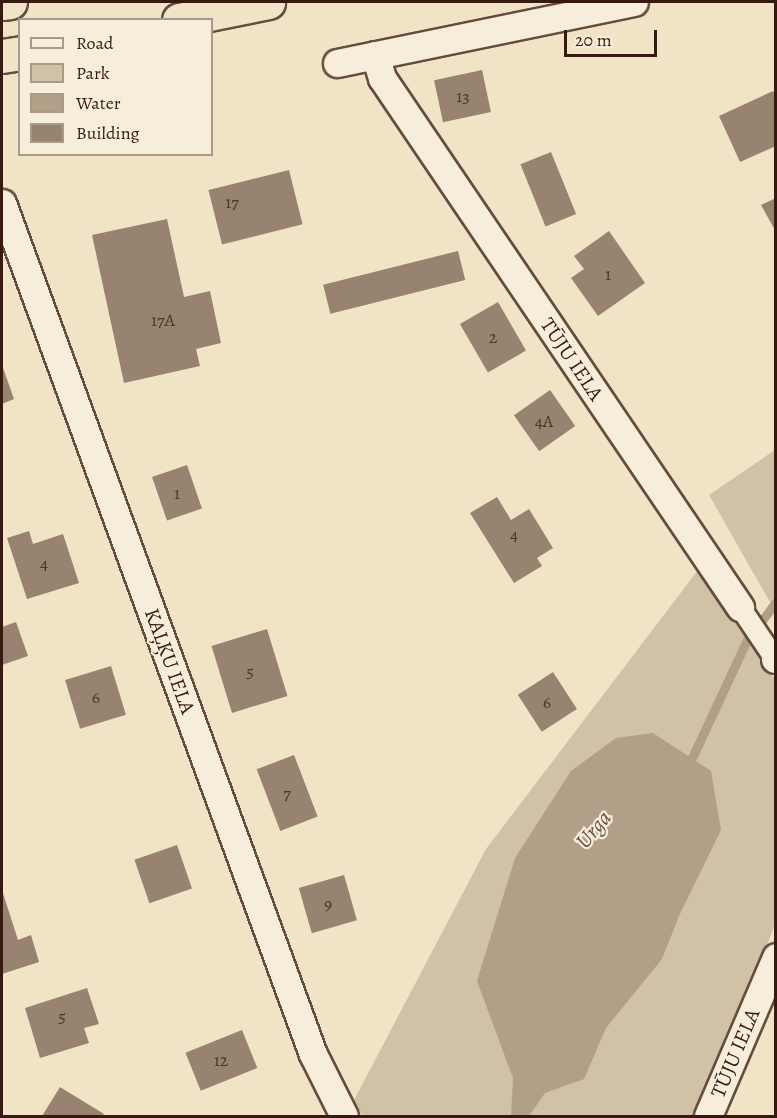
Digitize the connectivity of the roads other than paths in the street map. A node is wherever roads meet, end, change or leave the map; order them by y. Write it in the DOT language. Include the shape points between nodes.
graph roads {
  1 [pos="10,2"];
  2 [pos="268,2"];
  3 [pos="634,2"];
  4 [pos="2,3"];
  5 [pos="189,18"];
  6 [pos="18,53"];
  7 [pos="375,55"];
  8 [pos="2,57"];
  9 [pos="337,63"];
  10 [pos="2,203"];
  11 [pos="740,608"];
  12 [pos="775,659"];
  13 [pos="776,957"];
  14 [pos="344,1116"];
  15 [pos="708,1116"];
  1 -- 4 [label="highway"];
  2 -- 5 [label="highway"];
  3 -- 7 [label="street"];
  6 -- 8 [label="highway"];
  7 -- 9 [label="street"];
  7 -- 11 [label="street, TŪJU IELA" via="382,78"];
  10 -- 14 [label="street, KAĻĶU IELA" via="314,1054"];
  11 -- 12 [label="street, TŪJU IELA"];
  13 -- 15 [label="street, TŪJU IELA"];
}
